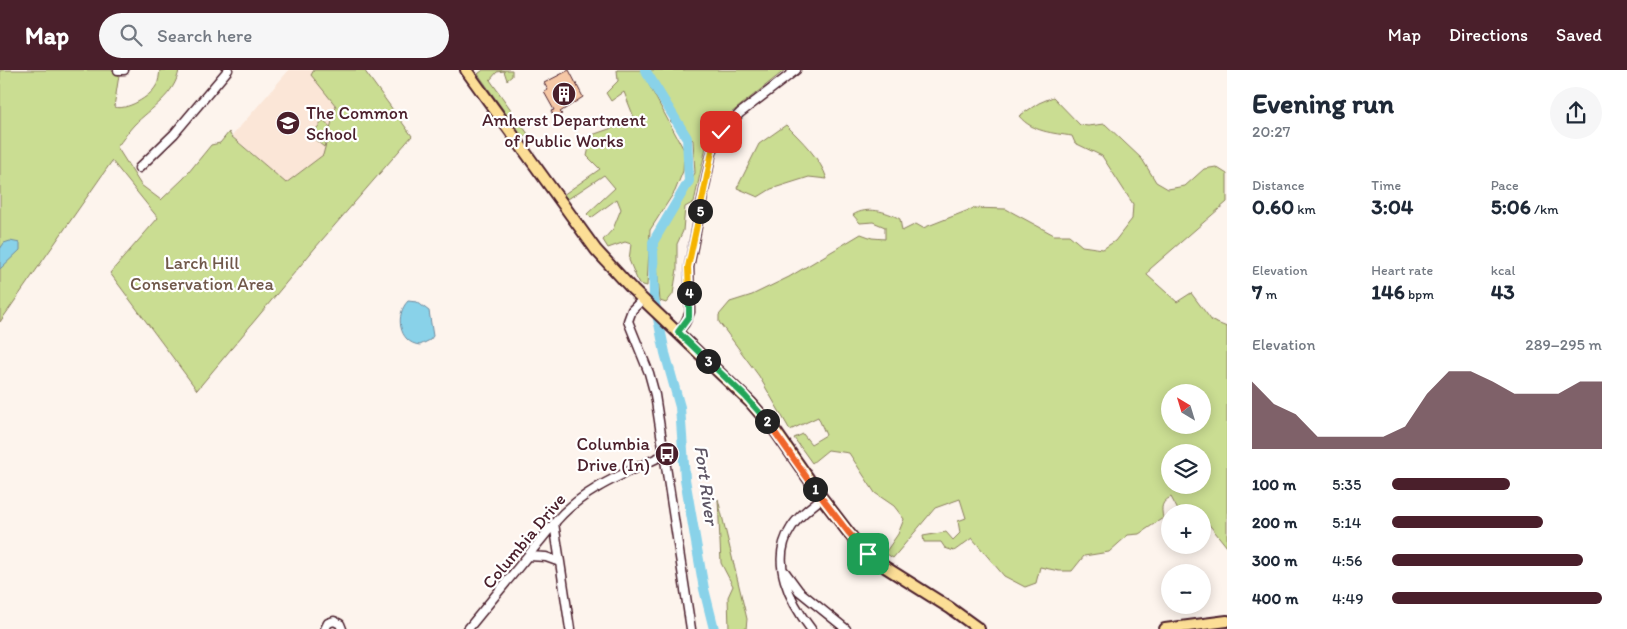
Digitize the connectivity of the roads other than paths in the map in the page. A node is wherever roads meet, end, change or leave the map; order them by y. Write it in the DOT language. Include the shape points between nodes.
graph roads {
  1 [pos="118,70"];
  2 [pos="124,70"];
  3 [pos="228,70"];
  4 [pos="466,70"];
  5 [pos="796,70"];
  6 [pos="139,168"];
  7 [pos="646,302"];
  8 [pos="678,332"];
  9 [pos="664,455"];
  10 [pos="822,498"];
  11 [pos="554,523"];
  12 [pos="529,556"];
  13 [pos="560,562"];
  14 [pos="783,568"];
  15 [pos="1227,621"];
  16 [pos="325,629"];
  17 [pos="342,629"];
  18 [pos="468,629"];
  19 [pos="570,629"];
  20 [pos="691,629"];
  21 [pos="811,629"];
  22 [pos="846,629"];
  23 [pos="979,629"];
  24 [pos="1165,629"];
  1 -- 2 [label="street"];
  3 -- 6 [label="street" via="169,140"];
  4 -- 7 [label="main road" via="588,240"];
  5 -- 8 [label="street" via="740,113 717,137 688,267 690,312"];
  7 -- 8 [label="main road"];
  7 -- 9 [label="street" via="632,310 628,321 653,388"];
  8 -- 10 [label="main road" via="763,416"];
  9 -- 11 [label="street, Columbia Drive" via="579,499"];
  9 -- 20 [label="street"];
  10 -- 14 [label="street" via="790,529 784,544"];
  10 -- 23 [label="main road" via="851,536 874,558"];
  11 -- 12 [label="street, Columbia Drive"];
  11 -- 13 [label="street"];
  12 -- 13 [label="street"];
  12 -- 18 [label="street, Columbia Drive"];
  13 -- 19 [label="street"];
  14 -- 21 [label="street" via="789,594"];
  14 -- 22 [label="street" via="799,591"];
  15 -- 24 [label="main road"];
  16 -- 17 [label="street" via="334,621"];
}
